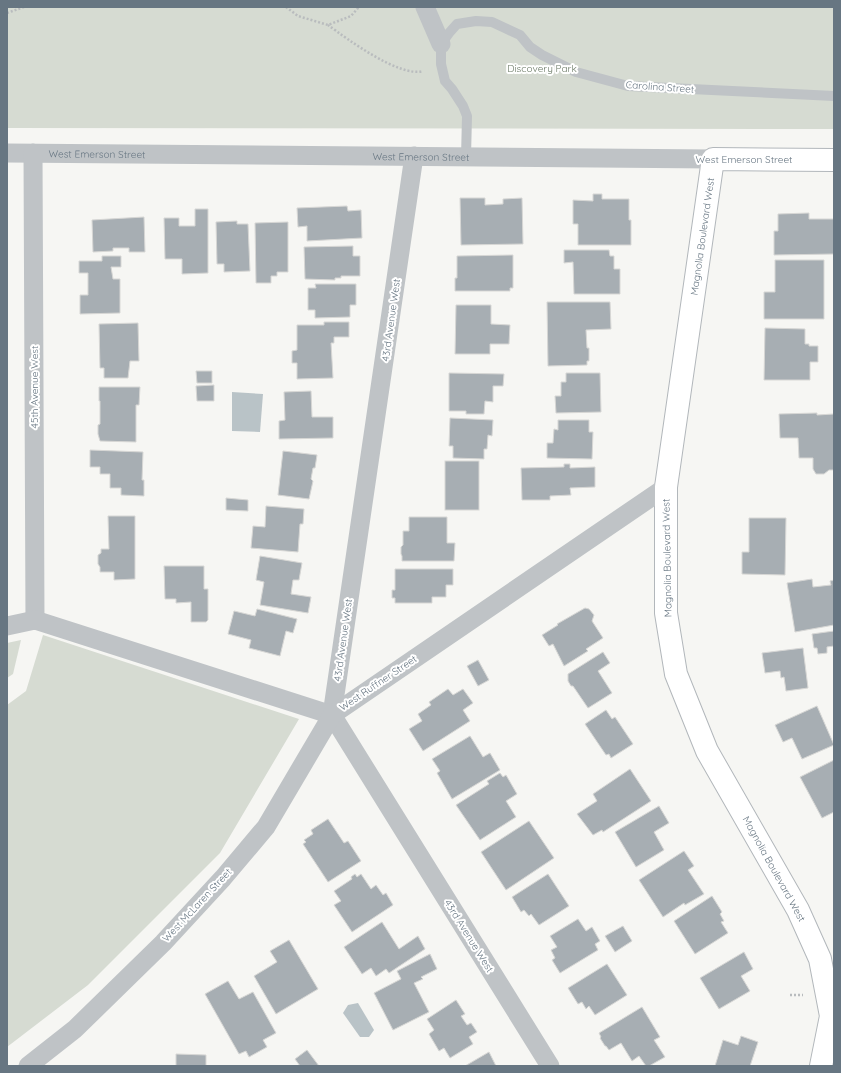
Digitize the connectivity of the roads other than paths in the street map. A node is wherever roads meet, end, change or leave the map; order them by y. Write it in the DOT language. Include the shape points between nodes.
graph roads {
  1 [pos="424,7"];
  2 [pos="441,44"];
  3 [pos="834,96"];
  4 [pos="7,153"];
  5 [pos="33,153"];
  6 [pos="414,156"];
  7 [pos="466,157"];
  8 [pos="713,159"];
  9 [pos="834,160"];
  10 [pos="666,487"];
  11 [pos="35,620"];
  12 [pos="7,626"];
  13 [pos="332,715"];
  14 [pos="832,1016"];
  15 [pos="28,1066"];
  16 [pos="550,1066"];
  17 [pos="821,1066"];
  1 -- 2 [label="street"];
  2 -- 3 [label="lane, Carolina Street" via="448,32 457,24 492,22 520,35 530,47 542,55 576,72 628,86"];
  2 -- 7 [label="lane" via="441,64 445,82 452,89 467,116"];
  4 -- 5 [label="street, West Emerson Street"];
  5 -- 6 [label="street, West Emerson Street"];
  5 -- 11 [label="street, 45th Avenue West"];
  6 -- 7 [label="street, West Emerson Street"];
  6 -- 13 [label="street, 43rd Avenue West"];
  7 -- 8 [label="street, West Emerson Street"];
  8 -- 9 [label="street, West Emerson Street"];
  8 -- 10 [label="street, Magnolia Boulevard West"];
  10 -- 13 [label="street, West Ruffner Street"];
  10 -- 14 [label="street, Magnolia Boulevard West" via="666,613 676,674 707,751 798,910 820,959"];
  11 -- 12 [label="street, West Ruffner Street"];
  11 -- 13 [label="street, West Ruffner Street"];
  13 -- 15 [label="street, West McLaren Street" via="266,827 223,878 163,943 75,1029"];
  13 -- 16 [label="street, 43rd Avenue West"];
  14 -- 17 [label="street, Magnolia Boulevard West"];
}
